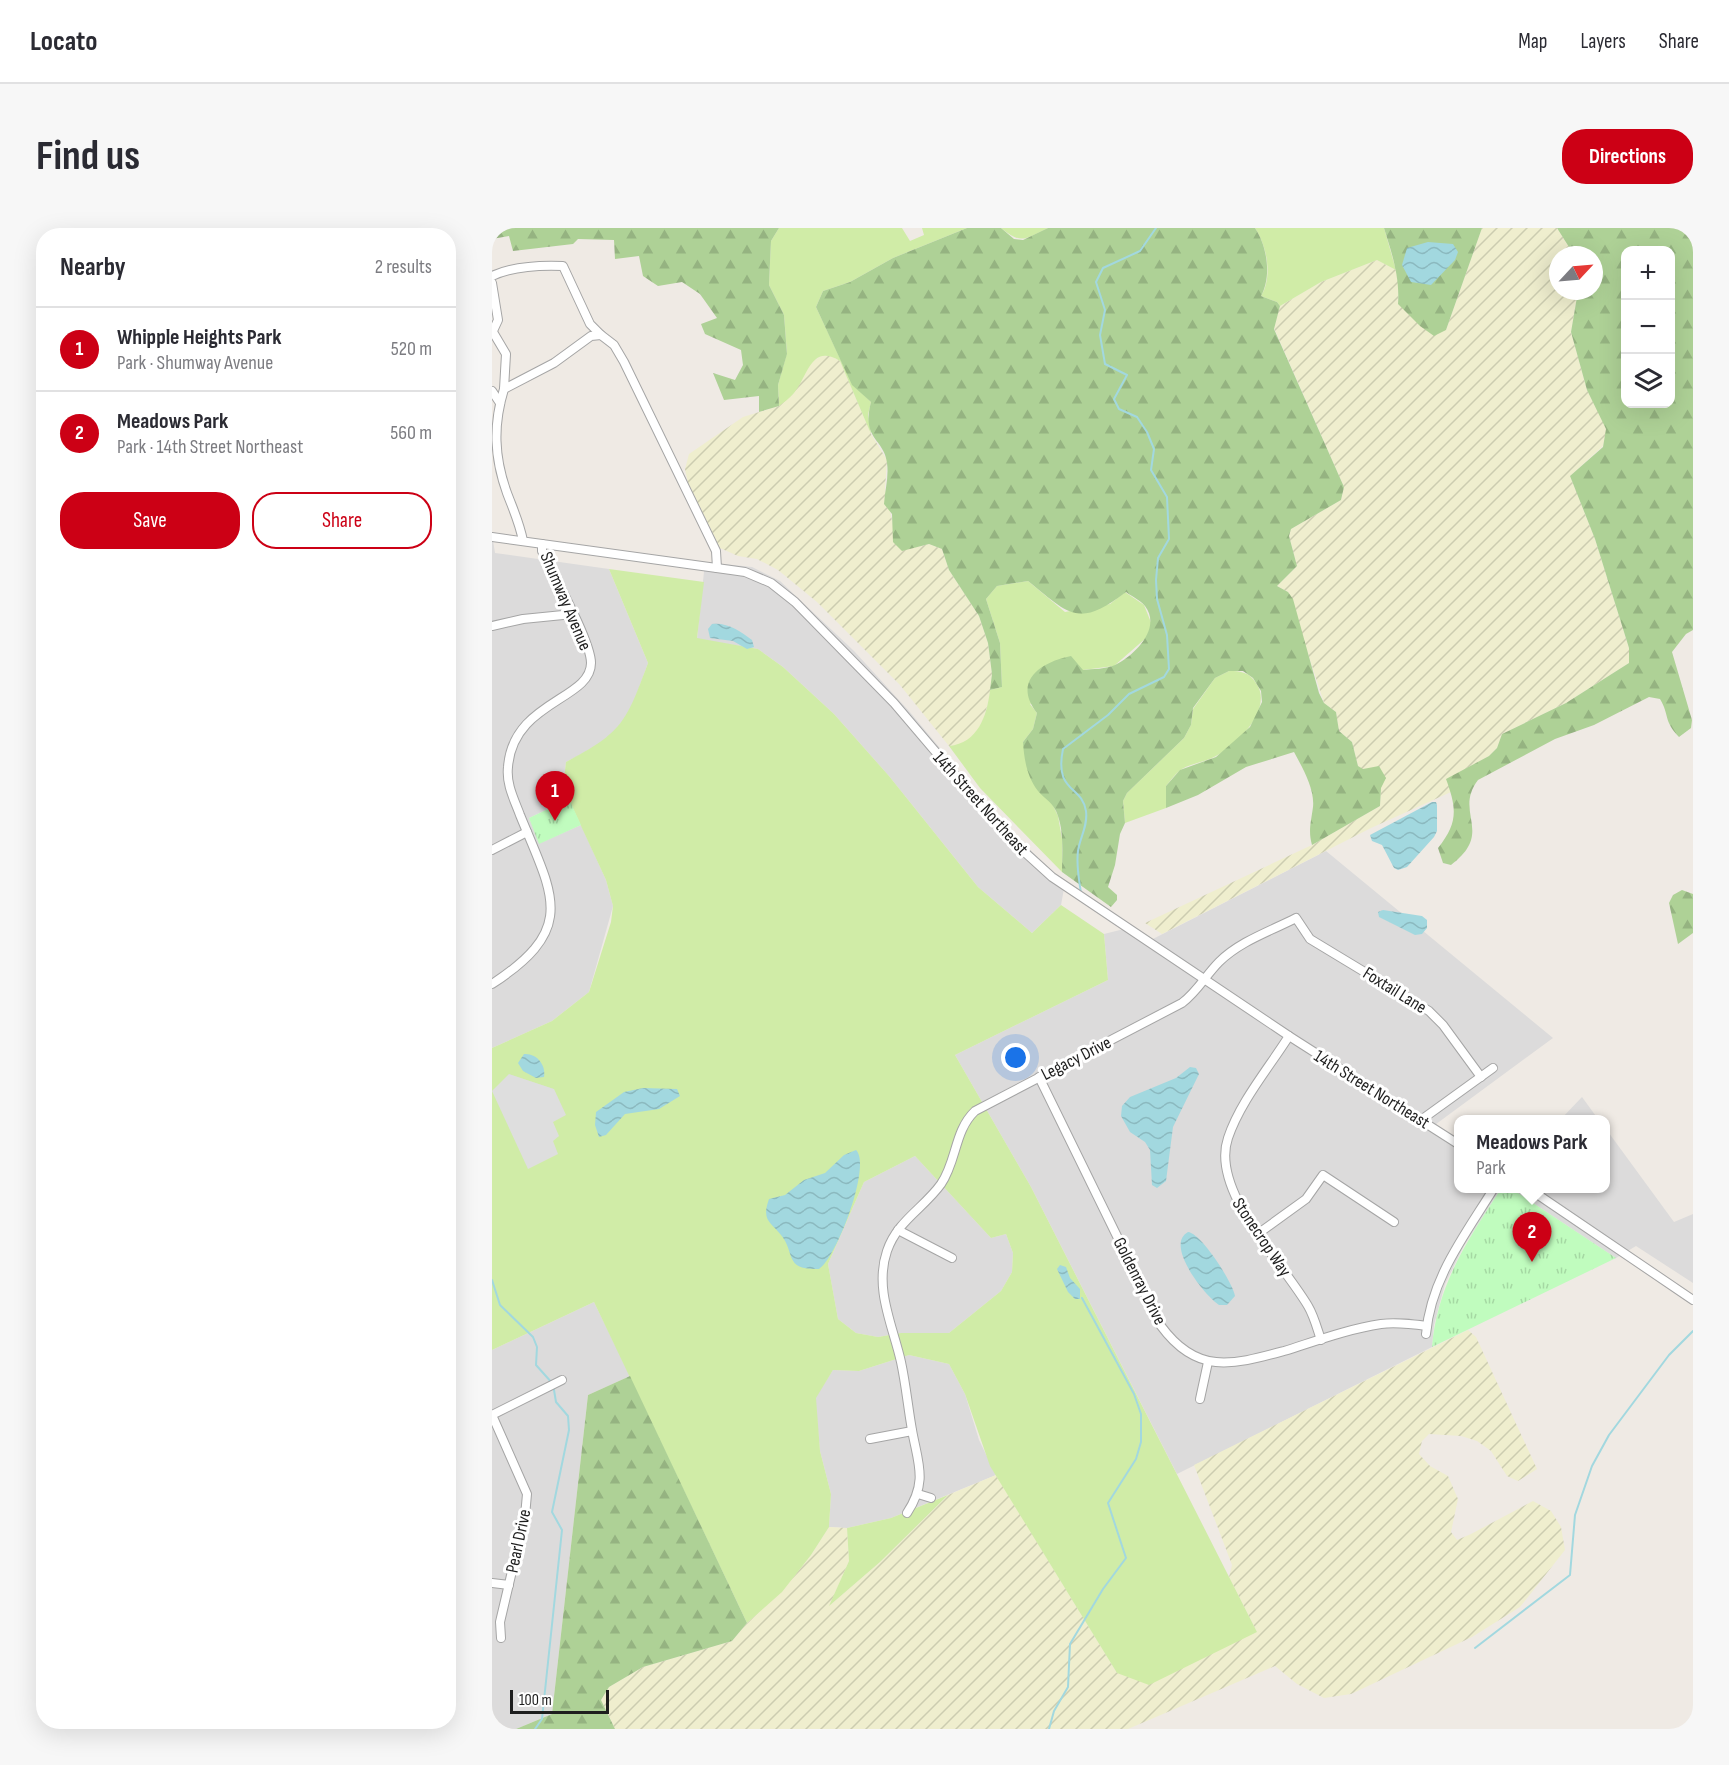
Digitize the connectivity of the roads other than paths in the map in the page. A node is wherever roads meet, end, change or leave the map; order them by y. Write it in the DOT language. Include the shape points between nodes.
graph roads {
  1 [pos="492,276"];
  2 [pos="492,283"];
  3 [pos="493,332"];
  4 [pos="600,335"];
  5 [pos="504,389"];
  6 [pos="492,391"];
  7 [pos="500,403"];
  8 [pos="492,537"];
  9 [pos="523,541"];
  10 [pos="542,544"];
  11 [pos="717,568"];
  12 [pos="573,614"];
  13 [pos="492,626"];
  14 [pos="527,832"];
  15 [pos="492,850"];
  16 [pos="1296,918"];
  17 [pos="1204,977"];
  18 [pos="492,984"];
  19 [pos="1288,1036"];
  20 [pos="1493,1068"];
  21 [pos="1039,1077"];
  22 [pos="1481,1077"];
  23 [pos="1421,1120"];
  24 [pos="1454,1141"];
  25 [pos="1491,1193"];
  26 [pos="1535,1193"];
  27 [pos="1395,1222"];
  28 [pos="898,1230"];
  29 [pos="1258,1233"];
  30 [pos="952,1258"];
  31 [pos="1693,1300"];
  32 [pos="1321,1340"];
  33 [pos="1209,1362"];
  34 [pos="562,1380"];
  35 [pos="1200,1398"];
  36 [pos="492,1415"];
  37 [pos="912,1431"];
  38 [pos="870,1439"];
  39 [pos="918,1494"];
  40 [pos="931,1498"];
  41 [pos="908,1513"];
  42 [pos="492,1583"];
  43 [pos="509,1585"];
  44 [pos="501,1638"];
  1 -- 4 [label="street" via="540,265 563,266 590,324"];
  2 -- 3 [label="street" via="498,320"];
  3 -- 5 [label="street" via="506,354"];
  4 -- 5 [label="street" via="591,336 554,363"];
  4 -- 11 [label="street" via="614,345 624,362 716,551"];
  5 -- 7 [label="street"];
  6 -- 7 [label="street"];
  7 -- 9 [label="street" via="494,437"];
  8 -- 9 [label="street, 14th Street Northeast"];
  9 -- 10 [label="street, 14th Street Northeast"];
  10 -- 11 [label="street, 14th Street Northeast"];
  10 -- 12 [label="street, Shumway Avenue"];
  11 -- 17 [label="street, 14th Street Northeast" via="745,572 783,592 894,703 1024,853 1074,894"];
  12 -- 13 [label="street"];
  12 -- 14 [label="street, Shumway Avenue" via="588,646 588,675 577,688 531,717 510,753 507,779"];
  14 -- 15 [label="street"];
  14 -- 18 [label="street, Shumway Avenue" via="546,877 552,915 545,936 532,954"];
  16 -- 17 [label="street, Legacy Drive" via="1234,950"];
  16 -- 22 [label="street, Foxtail Lane" via="1310,939 1429,1011"];
  17 -- 19 [label="street, 14th Street Northeast"];
  17 -- 21 [label="street, Legacy Drive" via="1182,1003"];
  19 -- 23 [label="street, 14th Street Northeast"];
  19 -- 29 [label="street, Stonecrop Way" via="1233,1123 1226,1146 1225,1172 1230,1186"];
  20 -- 22 [label="street"];
  21 -- 28 [label="street, Legacy Drive" via="969,1117 940,1185"];
  21 -- 33 [label="street, Goldenray Drive" via="1161,1326 1183,1350"];
  22 -- 23 [label="street"];
  23 -- 24 [label="street, 14th Street Northeast"];
  25 -- 32 [label="street, Goldenray Drive" via="1439,1279 1427,1330 1383,1324"];
  26 -- 31 [label="street"];
  27 -- 29 [label="street" via="1323,1175 1306,1199"];
  28 -- 30 [label="street"];
  28 -- 37 [label="street, Legacy Drive" via="887,1252 882,1286 901,1361"];
  29 -- 32 [label="street, Stonecrop Way" via="1308,1305"];
  32 -- 33 [label="street, Goldenray Drive" via="1235,1364"];
  33 -- 35 [label="street"];
  34 -- 36 [label="street"];
  36 -- 43 [label="street, Pearl Drive" via="527,1494"];
  37 -- 38 [label="street"];
  37 -- 39 [label="street, Legacy Drive" via="921,1465"];
  39 -- 40 [label="street"];
  39 -- 41 [label="street, Legacy Drive"];
  42 -- 43 [label="street"];
  43 -- 44 [label="street, Pearl Drive" via="500,1622"];
}
